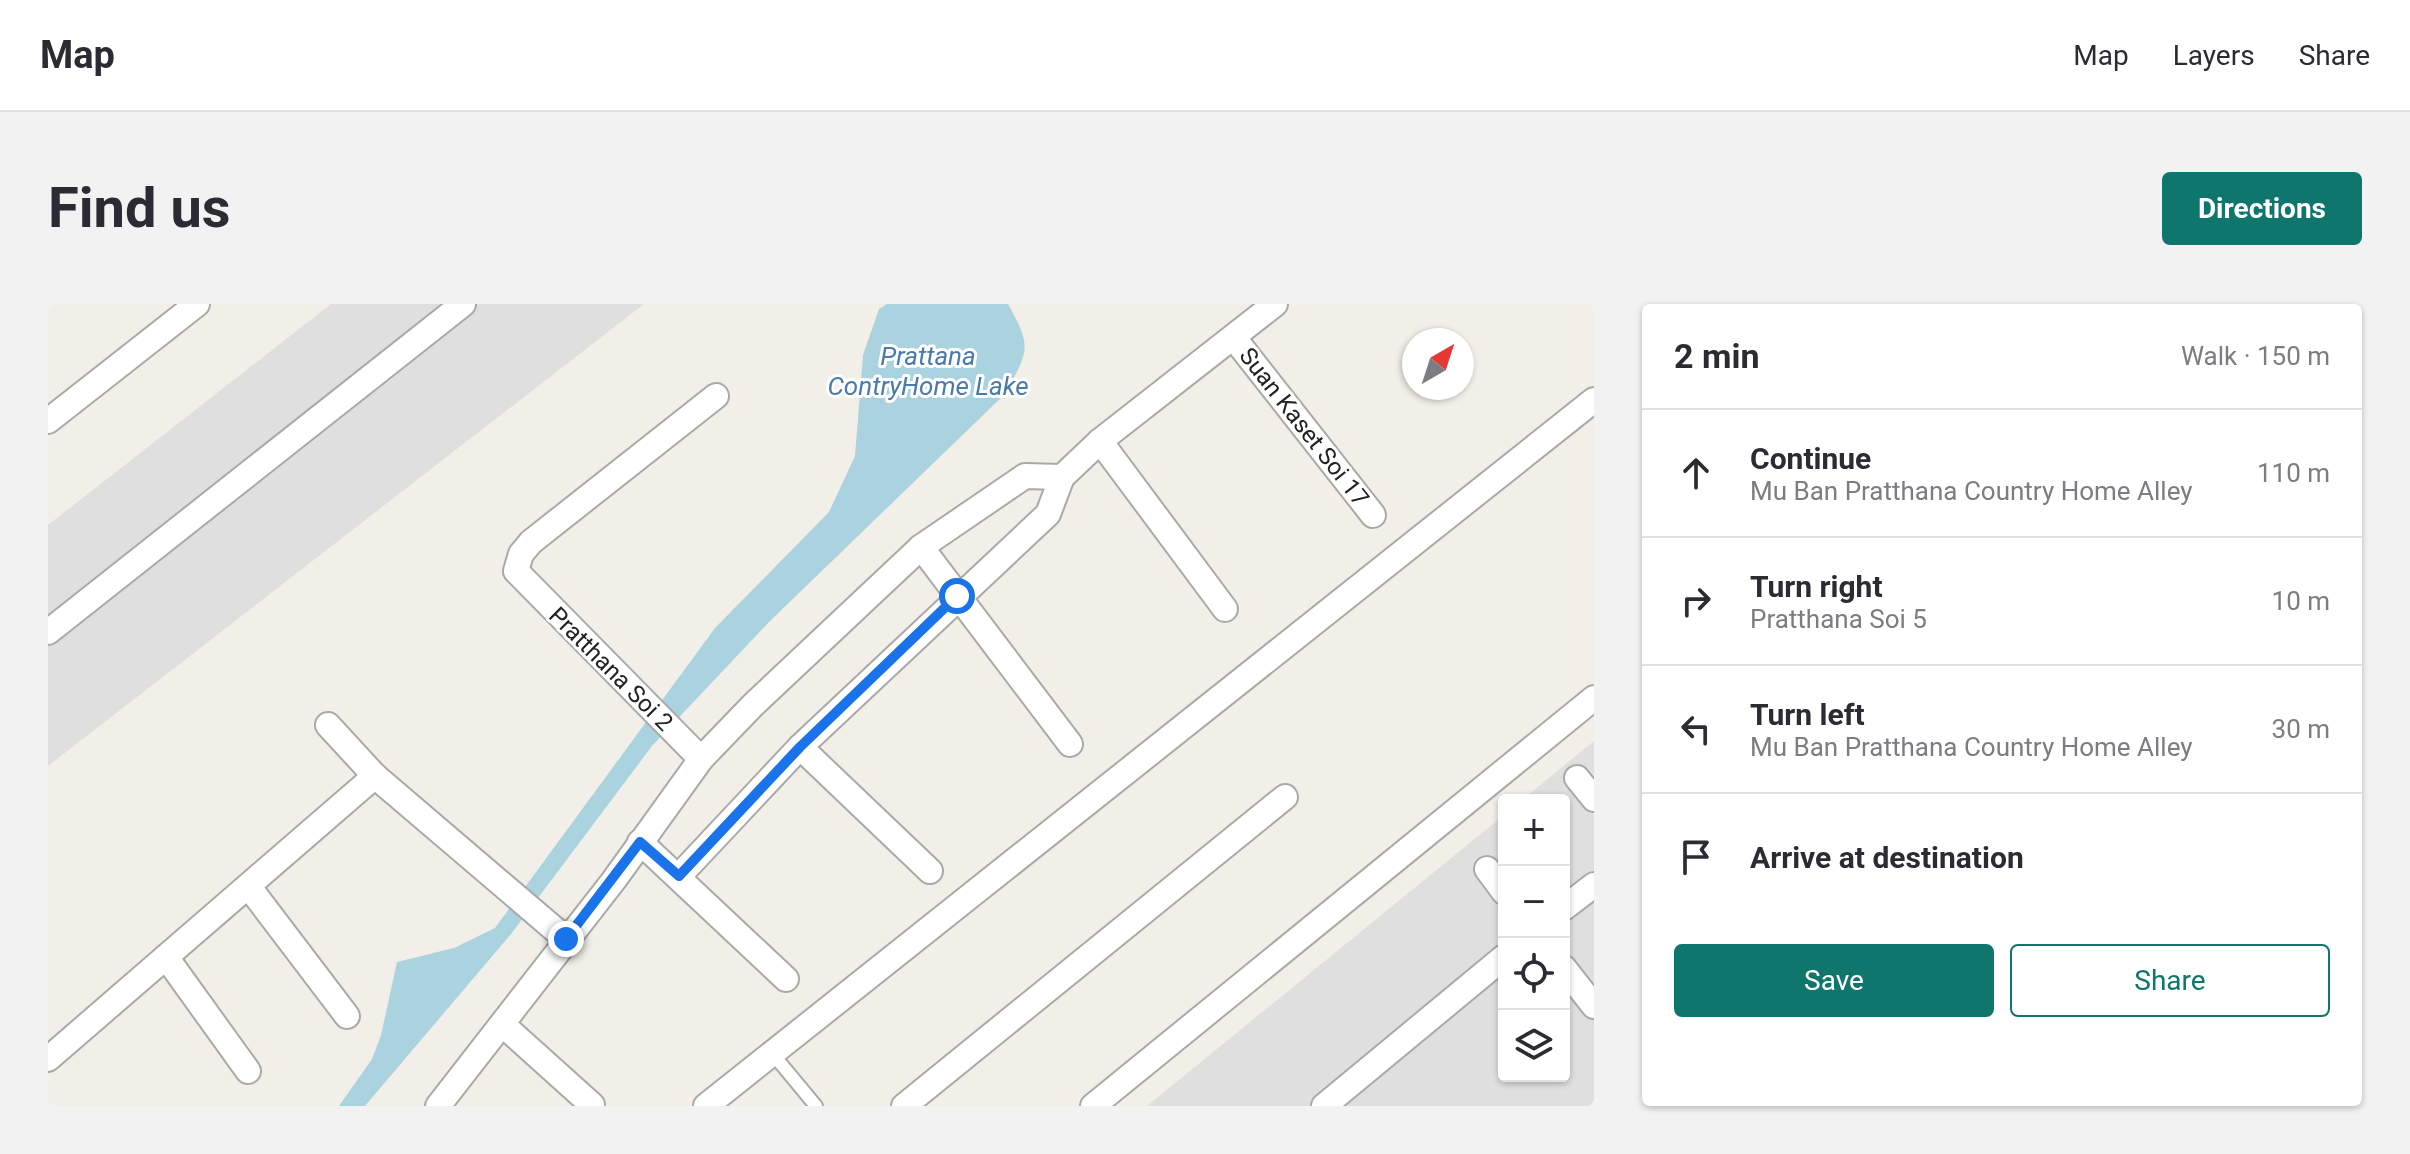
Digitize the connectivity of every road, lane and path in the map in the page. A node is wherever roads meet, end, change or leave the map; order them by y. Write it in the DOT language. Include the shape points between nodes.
graph roads {
  1 [pos="197,304"];
  2 [pos="463,304"];
  3 [pos="1275,304"];
  4 [pos="1234,338"];
  5 [pos="716,396"];
  6 [pos="1594,400"];
  7 [pos="48,421"];
  8 [pos="1100,441"];
  9 [pos="1062,477"];
  10 [pos="1373,515"];
  11 [pos="921,547"];
  12 [pos="957,596"];
  13 [pos="1225,609"];
  14 [pos="48,632"];
  15 [pos="1594,698"];
  16 [pos="328,725"];
  17 [pos="1070,744"];
  18 [pos="800,747"];
  19 [pos="701,759"];
  20 [pos="375,776"];
  21 [pos="1577,778"];
  22 [pos="1285,797"];
  23 [pos="1594,799"];
  24 [pos="640,842"];
  25 [pos="1487,869"];
  26 [pos="930,871"];
  27 [pos="679,876"];
  28 [pos="1498,884"];
  29 [pos="1594,885"];
  30 [pos="249,887"];
  31 [pos="1570,903"];
  32 [pos="557,931"];
  33 [pos="166,957"];
  34 [pos="1498,962"];
  35 [pos="1570,976"];
  36 [pos="786,979"];
  37 [pos="1594,1006"];
  38 [pos="347,1016"];
  39 [pos="502,1024"];
  40 [pos="772,1053"];
  41 [pos="48,1059"];
  42 [pos="248,1071"];
  43 [pos="592,1105"];
  44 [pos="438,1106"];
  45 [pos="706,1106"];
  46 [pos="816,1106"];
  47 [pos="904,1106"];
  48 [pos="1093,1106"];
  49 [pos="1324,1106"];
  1 -- 7 [label="street"];
  2 -- 14 [label="street"];
  3 -- 4 [label="street"];
  4 -- 8 [label="street"];
  4 -- 10 [label="street, Suan Kaset Soi 17"];
  5 -- 19 [label="street, Pratthana Soi 2" via="531,542 517,563 520,579"];
  6 -- 40 [label="street"];
  8 -- 9 [label="street"];
  8 -- 13 [label="street"];
  9 -- 11 [label="street" via="1025,476"];
  9 -- 12 [label="street" via="1048,514"];
  11 -- 12 [label="street"];
  11 -- 19 [label="street"];
  12 -- 17 [label="street"];
  12 -- 18 [label="street"];
  15 -- 48 [label="street"];
  16 -- 20 [label="street"];
  18 -- 26 [label="street"];
  18 -- 27 [label="street"];
  19 -- 24 [label="street"];
  20 -- 30 [label="street"];
  20 -- 32 [label="street"];
  21 -- 23 [label="street"];
  22 -- 47 [label="street"];
  24 -- 27 [label="street"];
  24 -- 32 [label="street"];
  25 -- 28 [label="street"];
  27 -- 36 [label="street"];
  29 -- 31 [label="street"];
  30 -- 33 [label="street"];
  30 -- 38 [label="street"];
  32 -- 39 [label="street"];
  33 -- 41 [label="street"];
  33 -- 42 [label="street"];
  34 -- 49 [label="street"];
  35 -- 37 [label="street"];
  39 -- 43 [label="street"];
  39 -- 44 [label="street"];
  40 -- 45 [label="street"];
  40 -- 46 [label="lane"];
}
